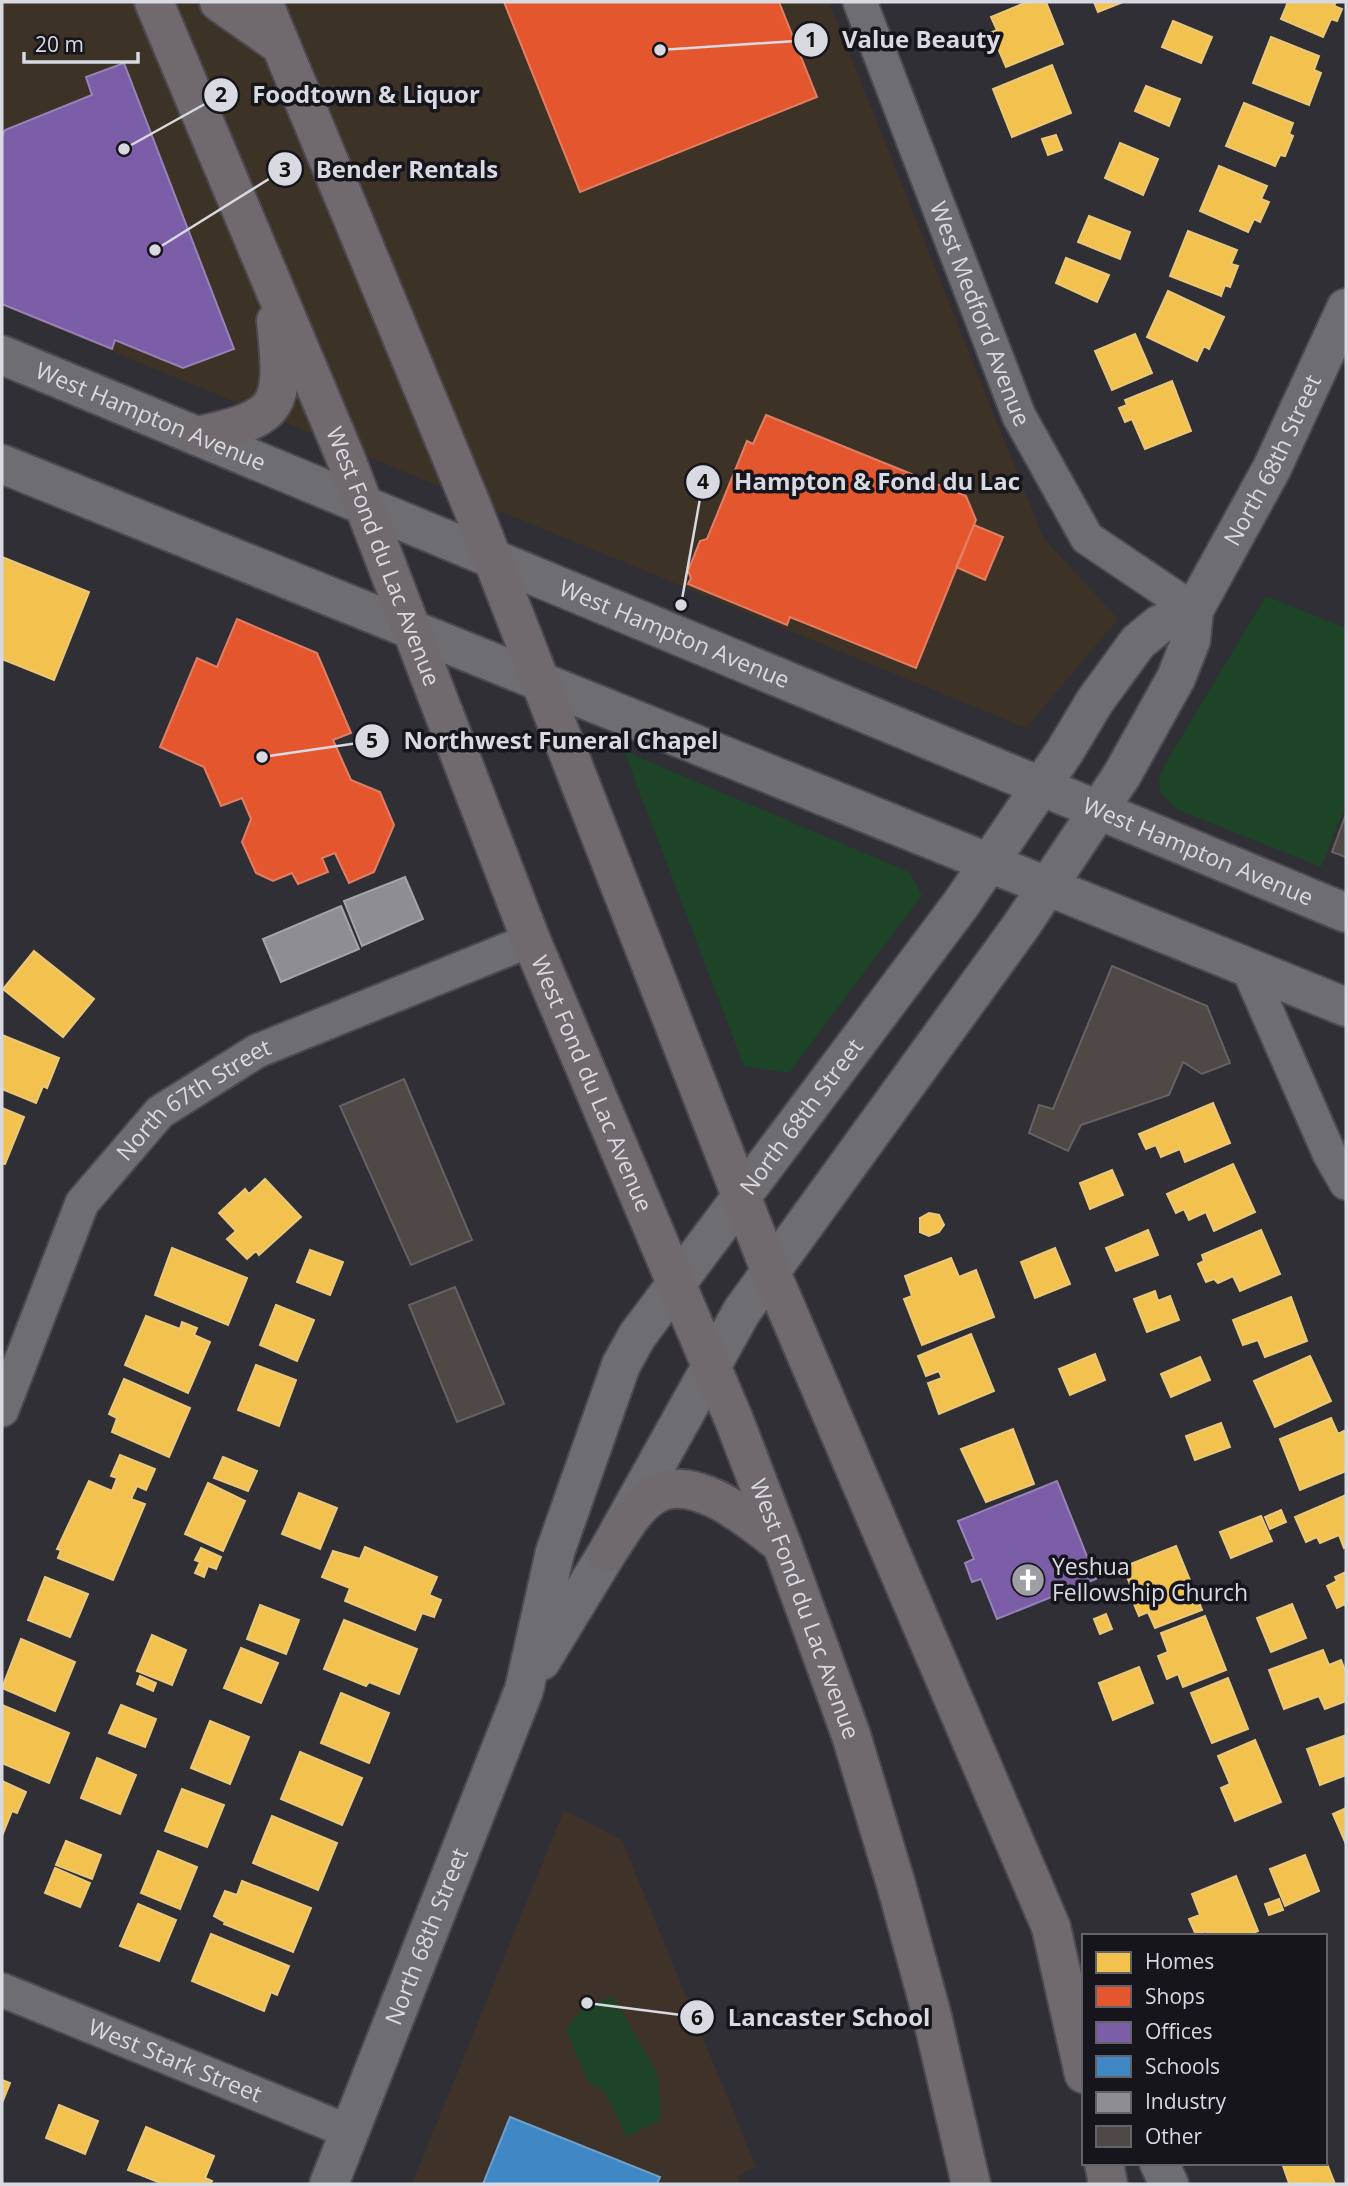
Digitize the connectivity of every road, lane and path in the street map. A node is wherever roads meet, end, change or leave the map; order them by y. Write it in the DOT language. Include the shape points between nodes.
graph roads {
  1 [pos="154,2"];
  2 [pos="219,2"];
  3 [pos="263,2"];
  4 [pos="860,2"];
  5 [pos="280,46"];
  6 [pos="273,284"];
  7 [pos="1346,308"];
  8 [pos="2,355"];
  9 [pos="197,436"];
  10 [pos="2,464"];
  11 [pos="363,506"];
  12 [pos="490,559"];
  13 [pos="1194,610"];
  14 [pos="414,631"];
  15 [pos="539,683"];
  16 [pos="1041,787"];
  17 [pos="1098,810"];
  18 [pos="988,863"];
  19 [pos="1047,887"];
  20 [pos="1346,912"];
  21 [pos="531,940"];
  22 [pos="1248,968"];
  23 [pos="1346,1007"];
  24 [pos="1346,1183"];
  25 [pos="743,1195"];
  26 [pos="771,1270"];
  27 [pos="676,1283"];
  28 [pos="710,1363"];
  29 [pos="2,1410"];
  30 [pos="782,1545"];
  31 [pos="607,1553"];
  32 [pos="524,1690"];
  33 [pos="1051,1927"];
  34 [pos="2,1990"];
  35 [pos="1082,1995"];
  36 [pos="1082,2065"];
  37 [pos="350,2132"];
  38 [pos="1104,2165"];
  39 [pos="1160,2165"];
  40 [pos="329,2184"];
  41 [pos="971,2184"];
  42 [pos="1108,2184"];
  43 [pos="1169,2184"];
  1 -- 6 [label="main road, West Fond du Lac Avenue"];
  2 -- 5 [label="main road"];
  3 -- 5 [label="main road"];
  4 -- 13 [label="street, West Medford Avenue" via="1019,416 1087,538"];
  5 -- 12 [label="main road"];
  6 -- 9 [label="main road" via="282,375 276,400 256,420 241,427"];
  6 -- 11 [label="main road, West Fond du Lac Avenue"];
  7 -- 13 [label="street, North 68th Street" via="1272,468"];
  8 -- 9 [label="street, West Hampton Avenue"];
  9 -- 11 [label="street, West Hampton Avenue"];
  10 -- 14 [label="street"];
  11 -- 12 [label="street, West Hampton Avenue"];
  11 -- 14 [label="main road, West Fond du Lac Avenue"];
  12 -- 15 [label="main road"];
  12 -- 16 [label="street, West Hampton Avenue"];
  13 -- 16 [label="street, North 68th Street" via="1160,624 1138,642"];
  13 -- 17 [label="street, North 68th Street" via="1191,640 1176,678"];
  14 -- 15 [label="street"];
  14 -- 21 [label="main road, West Fond du Lac Avenue"];
  15 -- 18 [label="street"];
  15 -- 25 [label="main road"];
  16 -- 17 [label="street, West Hampton Avenue"];
  16 -- 18 [label="street, North 68th Street"];
  17 -- 19 [label="street, North 68th Street"];
  17 -- 20 [label="street, West Hampton Avenue"];
  18 -- 19 [label="street"];
  18 -- 25 [label="street, North 68th Street"];
  19 -- 22 [label="street"];
  19 -- 26 [label="street, North 68th Street"];
  21 -- 27 [label="main road, West Fond du Lac Avenue"];
  21 -- 29 [label="street, North 67th Street" via="257,1051 160,1112 82,1203"];
  22 -- 23 [label="street"];
  22 -- 24 [label="street"];
  25 -- 26 [label="main road"];
  25 -- 27 [label="street, North 68th Street"];
  26 -- 28 [label="street, North 68th Street"];
  26 -- 33 [label="main road"];
  27 -- 28 [label="main road, West Fond du Lac Avenue"];
  27 -- 32 [label="street, North 68th Street" via="636,1336 621,1365 555,1552"];
  28 -- 30 [label="main road, West Fond du Lac Avenue"];
  28 -- 31 [label="street, North 68th Street"];
  30 -- 31 [label="main road" via="714,1498 695,1491 668,1490 654,1495 635,1512"];
  30 -- 41 [label="main road, West Fond du Lac Avenue" via="851,1735 896,1884"];
  31 -- 32 [label="street, North 68th Street"];
  32 -- 37 [label="street, North 68th Street"];
  33 -- 35 [label="street"];
  33 -- 36 [label="main road"];
  34 -- 37 [label="street, West Stark Street"];
  37 -- 40 [label="street, North 68th Street"];
  38 -- 42 [label="main road"];
  39 -- 43 [label="street"];
}
